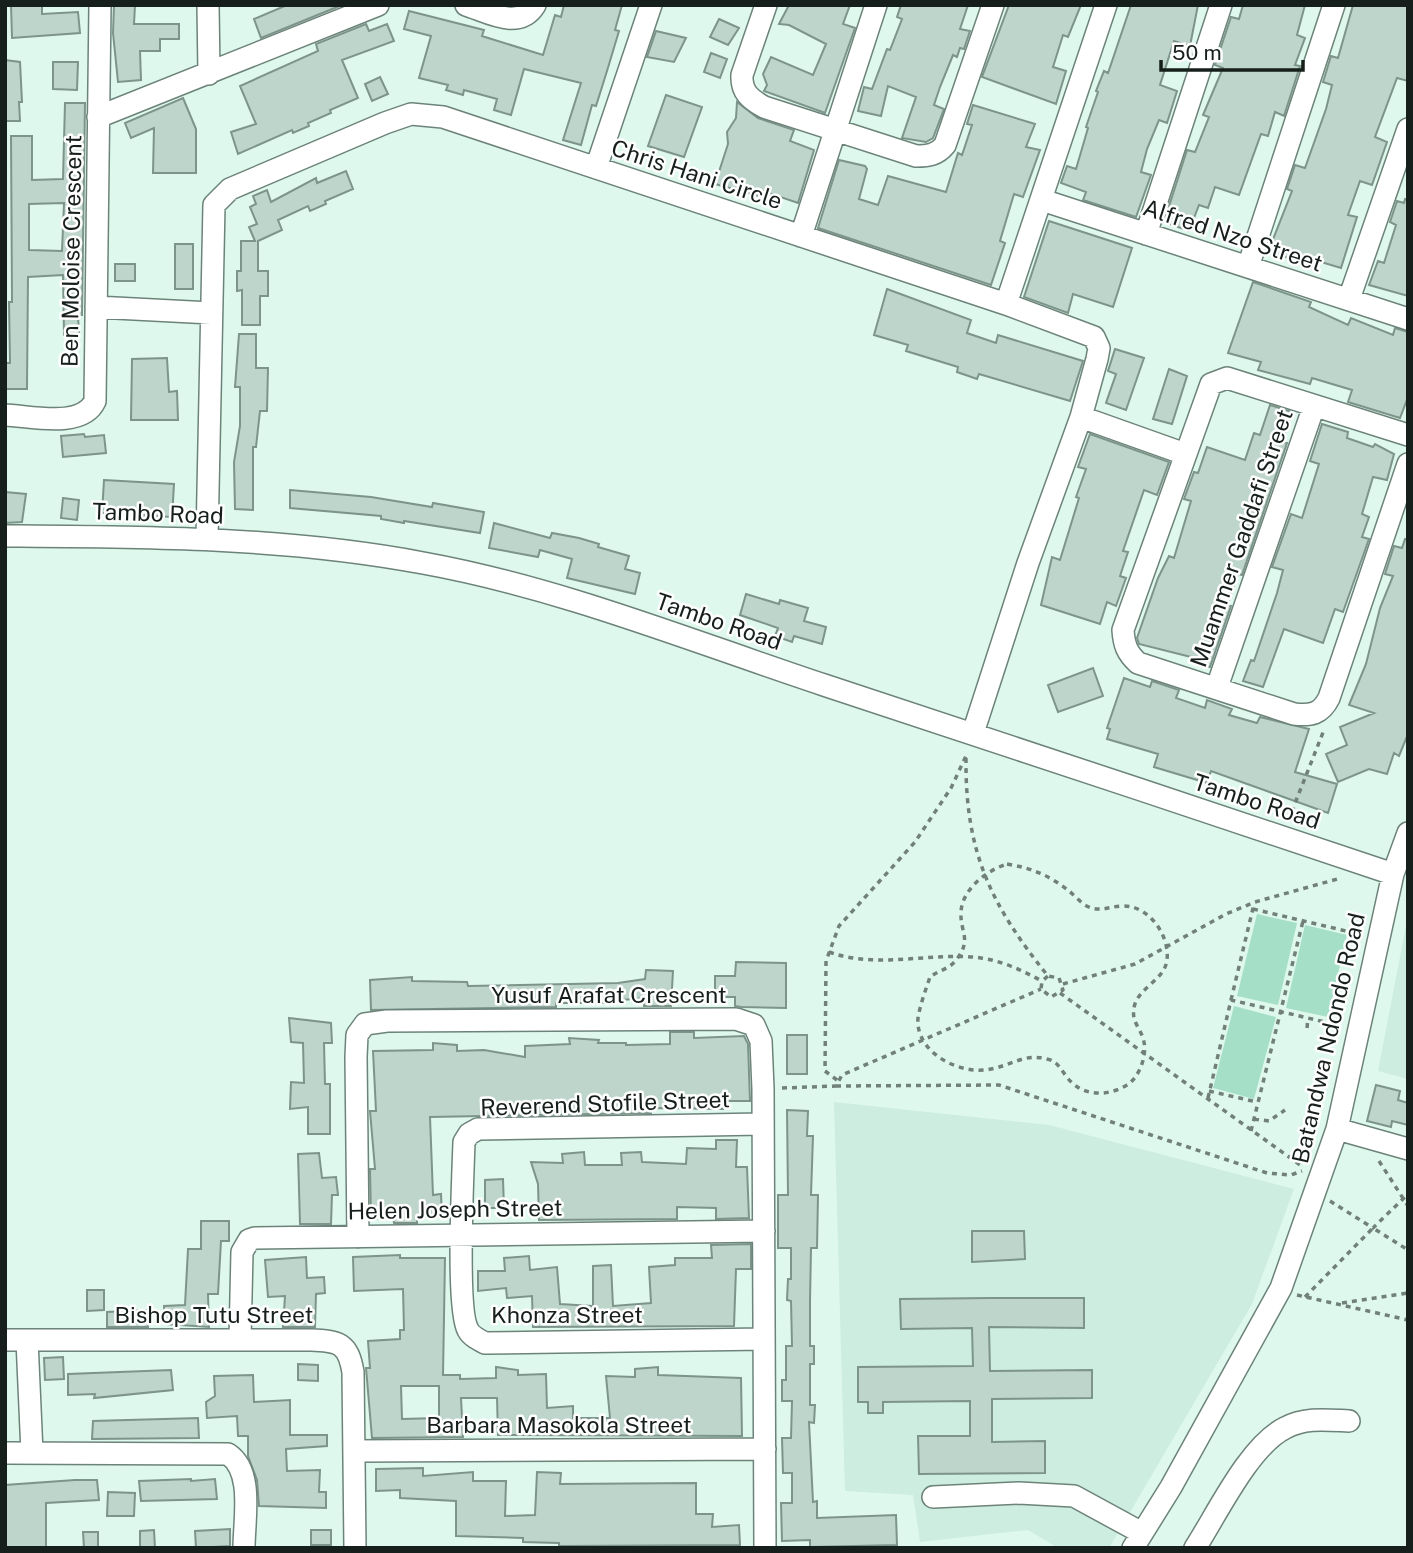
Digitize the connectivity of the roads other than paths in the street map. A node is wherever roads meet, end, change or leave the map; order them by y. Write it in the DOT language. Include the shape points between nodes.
graph roads {
  1 [pos="100,5"];
  2 [pos="208,5"];
  3 [pos="379,5"];
  4 [pos="466,5"];
  5 [pos="535,5"];
  6 [pos="651,5"];
  7 [pos="766,5"];
  8 [pos="876,5"];
  9 [pos="993,5"];
  10 [pos="1106,5"];
  11 [pos="1221,5"];
  12 [pos="1335,5"];
  13 [pos="209,74"];
  14 [pos="98,117"];
  15 [pos="835,129"];
  16 [pos="1408,129"];
  17 [pos="596,168"];
  18 [pos="1042,201"];
  19 [pos="1146,234"];
  20 [pos="801,236"];
  21 [pos="1248,267"];
  22 [pos="1349,299"];
  23 [pos="1006,304"];
  24 [pos="96,307"];
  25 [pos="211,313"];
  26 [pos="1408,319"];
  27 [pos="1314,406"];
  28 [pos="5,415"];
  29 [pos="1081,417"];
  30 [pos="1408,435"];
  31 [pos="1185,454"];
  32 [pos="1408,464"];
  33 [pos="5,536"];
  34 [pos="207,539"];
  35 [pos="1217,687"];
  36 [pos="973,733"];
  37 [pos="1408,833"];
  38 [pos="1393,874"];
  39 [pos="762,1124"];
  40 [pos="1337,1129"];
  41 [pos="1408,1149"];
  42 [pos="764,1231"];
  43 [pos="358,1237"];
  44 [pos="462,1237"];
  45 [pos="764,1339"];
  46 [pos="16,1340"];
  47 [pos="240,1340"];
  48 [pos="1349,1421"];
  49 [pos="765,1449"];
  50 [pos="354,1451"];
  51 [pos="5,1453"];
  52 [pos="32,1453"];
  53 [pos="933,1497"];
  54 [pos="1137,1540"];
  55 [pos="244,1548"];
  56 [pos="355,1548"];
  57 [pos="765,1548"];
  58 [pos="1195,1548"];
  1 -- 14 [label="street, Ben Moloise Crescent"];
  2 -- 13 [label="street"];
  3 -- 13 [label="street"];
  4 -- 5 [label="street" via="510,19 526,16"];
  6 -- 17 [label="street"];
  7 -- 15 [label="street" via="741,75 745,92 764,107"];
  8 -- 15 [label="street"];
  9 -- 15 [label="street" via="940,151 916,156"];
  10 -- 18 [label="street"];
  11 -- 19 [label="street"];
  12 -- 21 [label="street"];
  13 -- 14 [label="street"];
  14 -- 24 [label="street, Ben Moloise Crescent"];
  15 -- 20 [label="street"];
  16 -- 22 [label="street"];
  17 -- 20 [label="street, Chris Hani Circle"];
  17 -- 25 [label="street, Chris Hani Circle" via="443,117 423,113 401,117 218,198 212,214"];
  18 -- 19 [label="street, Alfred Nzo Street"];
  18 -- 23 [label="street"];
  19 -- 21 [label="street, Alfred Nzo Street"];
  20 -- 23 [label="street, Chris Hani Circle"];
  21 -- 22 [label="street, Alfred Nzo Street"];
  22 -- 26 [label="street, Alfred Nzo Street"];
  23 -- 29 [label="street, Chris Hani Circle" via="1094,337 1099,348"];
  24 -- 25 [label="street"];
  24 -- 28 [label="street, Ben Moloise Crescent" via="92,407 71,417"];
  25 -- 34 [label="street, Chris Hani Circle"];
  27 -- 30 [label="street"];
  27 -- 31 [label="street" via="1237,380 1217,380 1207,388"];
  27 -- 35 [label="street, Muammer Gaddafi Street"];
  29 -- 31 [label="street"];
  29 -- 36 [label="street, Chris Hani Circle"];
  31 -- 35 [label="street" via="1123,630 1124,642 1138,663"];
  32 -- 35 [label="street" via="1329,698 1320,711 1294,714"];
  33 -- 34 [label="street, Tambo Road"];
  34 -- 36 [label="street, Tambo Road" via="376,555 508,581"];
  36 -- 38 [label="street, Tambo Road"];
  37 -- 38 [label="street, Batandwa Ndondo Road"];
  38 -- 40 [label="street, Batandwa Ndondo Road"];
  39 -- 42 [label="street, Yusuf Arafat Crescent"];
  39 -- 43 [label="street, Yusuf Arafat Crescent" via="759,1031 747,1021 365,1024 357,1035 356,1058"];
  39 -- 44 [label="street, Reverend Stofile Street" via="478,1129 464,1142"];
  40 -- 41 [label="street"];
  40 -- 54 [label="street, Batandwa Ndondo Road" via="1268,1316"];
  42 -- 44 [label="street, Helen Joseph Street"];
  42 -- 45 [label="street, Yusuf Arafat Crescent"];
  43 -- 44 [label="street, Helen Joseph Street"];
  43 -- 47 [label="street, Helen Joseph Street" via="249,1240 242,1252"];
  44 -- 45 [label="street, Khonza Street" via="464,1319 469,1332 485,1343"];
  45 -- 49 [label="street, Yusuf Arafat Crescent"];
  46 -- 47 [label="street, Bishop Tutu Street"];
  46 -- 52 [label="street"];
  47 -- 50 [label="street, Bishop Tutu Street" via="311,1340 340,1345 350,1354"];
  48 -- 58 [label="street" via="1309,1420 1285,1428 1266,1443"];
  49 -- 50 [label="street, Barbara Masokola Street"];
  49 -- 57 [label="street, Yusuf Arafat Crescent"];
  50 -- 56 [label="street, Bishop Tutu Street"];
  51 -- 52 [label="street"];
  52 -- 55 [label="street" via="228,1454 243,1471"];
  53 -- 54 [label="street" via="1074,1496"];
}
